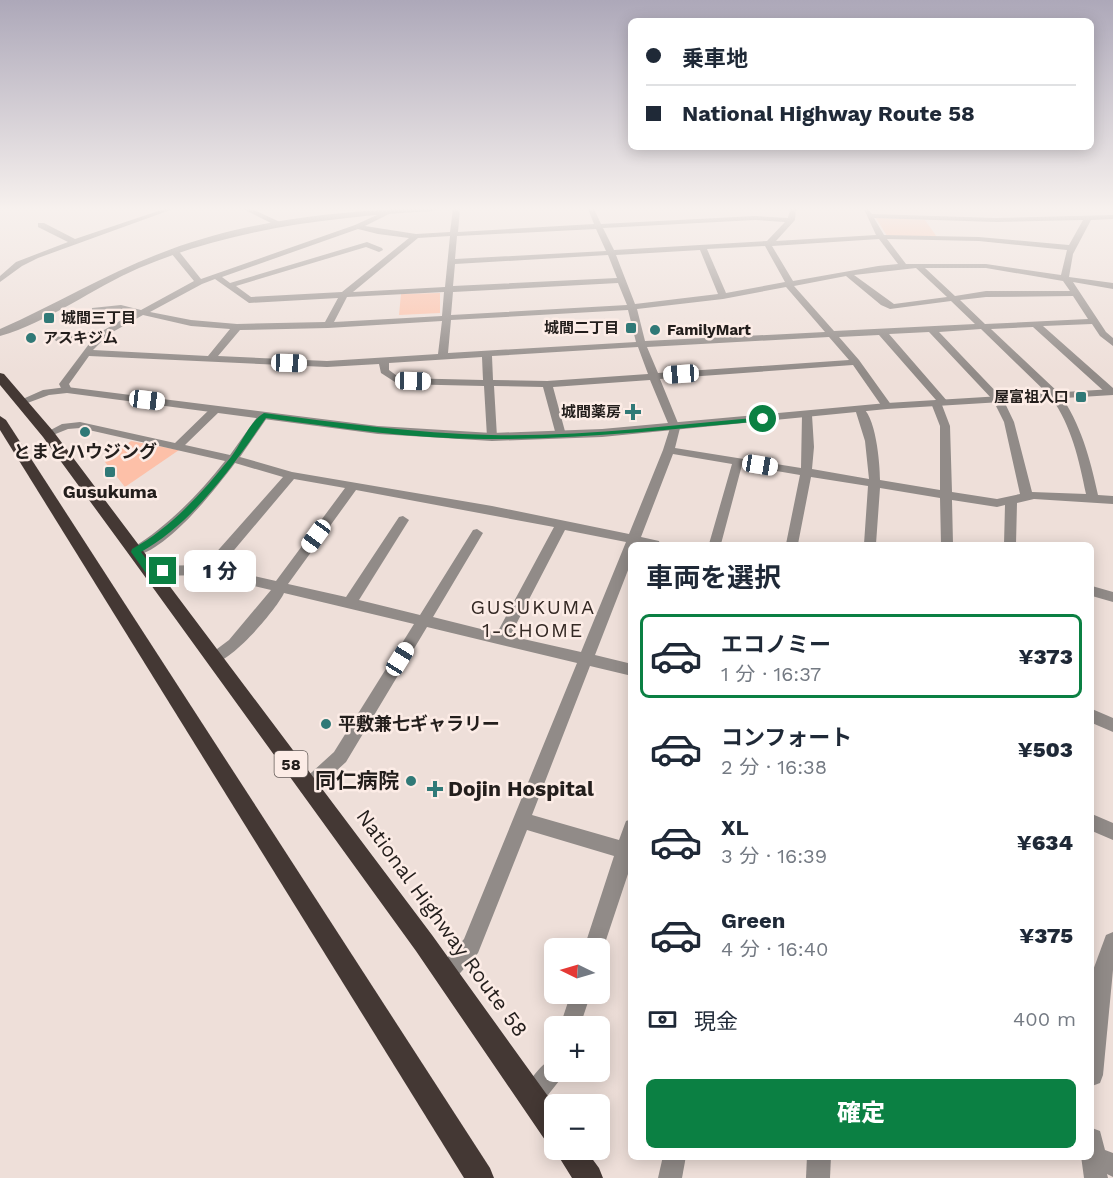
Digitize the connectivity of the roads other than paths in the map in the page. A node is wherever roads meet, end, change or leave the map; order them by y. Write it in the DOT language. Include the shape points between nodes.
graph roads {
  1 [pos="20,264"];
  2 [pos="142,264"];
  3 [pos="184,264"];
  4 [pos="252,264"];
  5 [pos="296,264"];
  6 [pos="382,264"];
  7 [pos="452,264"];
  8 [pos="615,264"];
  9 [pos="709,264"];
  10 [pos="779,264"];
  11 [pos="1066,264"];
  12 [pos="903,265"];
  13 [pos="918,265"];
  14 [pos="848,274"];
  15 [pos="216,276"];
  16 [pos="1065,277"];
  17 [pos="0,280"];
  18 [pos="620,280"];
  19 [pos="199,282"];
  20 [pos="788,284"];
  21 [pos="231,285"];
  22 [pos="1113,286"];
  23 [pos="449,289"];
  24 [pos="1075,293"];
  25 [pos="344,295"];
  26 [pos="723,296"];
  27 [pos="952,297"];
  28 [pos="632,307"];
  29 [pos="95,310"];
  30 [pos="141,313"];
  31 [pos="445,319"];
  32 [pos="1094,321"];
  33 [pos="1034,323"];
  34 [pos="327,326"];
  35 [pos="983,326"];
  36 [pos="237,327"];
  37 [pos="931,329"];
  38 [pos="106,332"];
  39 [pos="882,332"];
  40 [pos="0,333"];
  41 [pos="830,334"];
  42 [pos="58,339"];
  43 [pos="1113,343"];
  44 [pos="641,344"];
  45 [pos="87,353"];
  46 [pos="487,354"];
  47 [pos="443,356"];
  48 [pos="210,359"];
  49 [pos="384,360"];
  50 [pos="856,362"];
  51 [pos="653,376"];
  52 [pos="0,377"];
  53 [pos="487,382"];
  54 [pos="547,384"];
  55 [pos="67,390"];
  56 [pos="1112,392"];
  57 [pos="1055,396"];
  58 [pos="998,399"];
  59 [pos="21,402"];
  60 [pos="939,403"];
  61 [pos="887,406"];
  62 [pos="216,409"];
  63 [pos="860,409"];
  64 [pos="264,415"];
  65 [pos="807,415"];
  66 [pos="0,420"];
  67 [pos="675,428"];
  68 [pos="48,434"];
  69 [pos="561,435"];
  70 [pos="492,437"];
  71 [pos="178,446"];
  72 [pos="669,450"];
  73 [pos="234,459"];
  74 [pos="738,462"];
  75 [pos="806,473"];
  76 [pos="291,475"];
  77 [pos="354,484"];
  78 [pos="875,484"];
  79 [pos="946,495"];
  80 [pos="1027,497"];
  81 [pos="1092,497"];
  82 [pos="1011,500"];
  83 [pos="1113,500"];
  84 [pos="403,520"];
  85 [pos="561,526"];
  86 [pos="477,534"];
  87 [pos="633,540"];
  88 [pos="644,542"];
  89 [pos="716,542"];
  90 [pos="792,542"];
  91 [pos="870,542"];
  92 [pos="948,542"];
  93 [pos="1010,542"];
  94 [pos="136,552"];
  95 [pos="628,553"];
  96 [pos="208,570"];
  97 [pos="150,571"];
  98 [pos="279,588"];
  99 [pos="1094,592"];
  100 [pos="1113,597"];
  101 [pos="350,603"];
  102 [pos="424,620"];
  103 [pos="501,639"];
  104 [pos="587,658"];
  105 [pos="214,659"];
  106 [pos="628,669"];
  107 [pos="1094,717"];
  108 [pos="1113,725"];
  109 [pos="307,787"];
  110 [pos="522,820"];
  111 [pos="1094,823"];
  112 [pos="1113,832"];
  113 [pos="628,851"];
  114 [pos="598,938"];
  115 [pos="1113,942"];
  116 [pos="446,974"];
  117 [pos="1094,1055"];
  118 [pos="544,1082"];
  119 [pos="532,1097"];
  120 [pos="544,1114"];
  121 [pos="576,1160"];
  122 [pos="674,1160"];
  123 [pos="819,1160"];
  124 [pos="480,1178"];
  125 [pos="589,1178"];
  126 [pos="670,1178"];
  127 [pos="818,1178"];
  1 -- 17 [label="street"];
  2 -- 40 [label="street"];
  3 -- 19 [label="street"];
  4 -- 15 [label="street"];
  5 -- 21 [label="street"];
  6 -- 25 [label="street"];
  7 -- 23 [label="street"];
  8 -- 18 [label="street"];
  9 -- 26 [label="street"];
  10 -- 20 [label="street"];
  11 -- 16 [label="street"];
  12 -- 13 [label="street"];
  12 -- 14 [label="street"];
  13 -- 16 [label="street" via="986,266"];
  13 -- 27 [label="street"];
  14 -- 20 [label="street"];
  14 -- 27 [label="street" via="888,306"];
  15 -- 19 [label="street"];
  15 -- 21 [label="street"];
  16 -- 22 [label="street"];
  16 -- 24 [label="street"];
  18 -- 23 [label="street"];
  18 -- 28 [label="street"];
  19 -- 30 [label="street"];
  20 -- 26 [label="street"];
  20 -- 41 [label="street"];
  21 -- 25 [label="street" via="249,300"];
  23 -- 25 [label="street"];
  23 -- 31 [label="street"];
  24 -- 27 [label="street"];
  24 -- 32 [label="street"];
  25 -- 34 [label="street"];
  26 -- 28 [label="street"];
  27 -- 35 [label="street"];
  28 -- 31 [label="street"];
  28 -- 44 [label="street"];
  29 -- 30 [label="street" via="121,308"];
  30 -- 36 [label="street"];
  30 -- 38 [label="street"];
  31 -- 34 [label="street"];
  31 -- 47 [label="street"];
  32 -- 33 [label="street"];
  32 -- 43 [label="street"];
  33 -- 35 [label="street"];
  33 -- 56 [label="street"];
  34 -- 36 [label="street"];
  35 -- 37 [label="street"];
  35 -- 57 [label="street"];
  36 -- 48 [label="street"];
  37 -- 39 [label="street"];
  37 -- 58 [label="street"];
  38 -- 42 [label="street"];
  38 -- 45 [label="street"];
  39 -- 41 [label="street"];
  39 -- 60 [label="street"];
  41 -- 44 [label="street"];
  41 -- 50 [label="street"];
  44 -- 46 [label="street"];
  44 -- 51 [label="street"];
  45 -- 48 [label="street"];
  45 -- 55 [label="street" via="64,384"];
  46 -- 47 [label="street"];
  46 -- 53 [label="street"];
  47 -- 49 [label="street"];
  48 -- 49 [label="street" via="327,364"];
  49 -- 53 [label="street" via="384,371 398,381"];
  50 -- 51 [label="street"];
  50 -- 61 [label="street"];
  51 -- 54 [label="street"];
  51 -- 67 [label="street"];
  52 -- 59 [label="highway, National Highway Route 58 / 58"];
  53 -- 54 [label="street"];
  53 -- 70 [label="street"];
  54 -- 69 [label="street"];
  55 -- 59 [label="street" via="47,392"];
  55 -- 62 [label="street"];
  56 -- 57 [label="street"];
  57 -- 58 [label="street"];
  57 -- 81 [label="street" via="1068,412 1084,452"];
  58 -- 60 [label="street"];
  58 -- 80 [label="street" via="1009,422"];
  59 -- 68 [label="highway, National Highway Route 58 / 58"];
  60 -- 61 [label="street"];
  60 -- 79 [label="street" via="945,426"];
  61 -- 63 [label="street"];
  62 -- 64 [label="street"];
  62 -- 71 [label="street"];
  63 -- 65 [label="street"];
  63 -- 78 [label="street" via="869,427"];
  64 -- 70 [label="street" via="378,430"];
  64 -- 73 [label="street"];
  65 -- 67 [label="street"];
  65 -- 75 [label="street"];
  66 -- 124 [label="highway"];
  67 -- 69 [label="street"];
  67 -- 72 [label="street"];
  68 -- 71 [label="street" via="80,425"];
  68 -- 94 [label="highway, National Highway Route 58 / 58"];
  69 -- 70 [label="street"];
  71 -- 73 [label="street"];
  72 -- 74 [label="street"];
  72 -- 87 [label="street"];
  73 -- 76 [label="street"];
  73 -- 94 [label="street" via="176,523"];
  74 -- 75 [label="street"];
  74 -- 89 [label="street"];
  75 -- 78 [label="street"];
  75 -- 90 [label="street"];
  76 -- 77 [label="street"];
  76 -- 96 [label="street"];
  77 -- 85 [label="street"];
  77 -- 98 [label="street"];
  78 -- 79 [label="street"];
  78 -- 91 [label="street"];
  79 -- 82 [label="street" via="997,503"];
  79 -- 92 [label="street"];
  80 -- 81 [label="street"];
  80 -- 82 [label="street"];
  81 -- 83 [label="street"];
  82 -- 93 [label="street"];
  84 -- 101 [label="street"];
  85 -- 87 [label="street"];
  85 -- 103 [label="street"];
  86 -- 102 [label="street"];
  87 -- 88 [label="street"];
  94 -- 97 [label="highway, National Highway Route 58 / 58"];
  95 -- 104 [label="street"];
  96 -- 97 [label="street"];
  96 -- 98 [label="street"];
  97 -- 105 [label="highway, National Highway Route 58 / 58"];
  98 -- 101 [label="street"];
  98 -- 105 [label="street" via="234,644"];
  99 -- 100 [label="street"];
  101 -- 102 [label="street"];
  102 -- 103 [label="street"];
  102 -- 109 [label="street" via="340,757"];
  103 -- 104 [label="street"];
  104 -- 106 [label="street"];
  104 -- 110 [label="street"];
  105 -- 109 [label="highway, National Highway Route 58 / 58"];
  107 -- 108 [label="street"];
  109 -- 116 [label="highway, National Highway Route 58 / 58"];
  110 -- 113 [label="street"];
  110 -- 116 [label="street" via="471,946"];
  111 -- 112 [label="street"];
  113 -- 114 [label="street"];
  115 -- 117 [label="street" via="1102,973"];
  116 -- 119 [label="highway, National Highway Route 58 / 58"];
  118 -- 119 [label="street"];
  119 -- 120 [label="highway, National Highway Route 58 / 58"];
  121 -- 125 [label="highway"];
  122 -- 126 [label="street"];
  123 -- 127 [label="street"];
}
